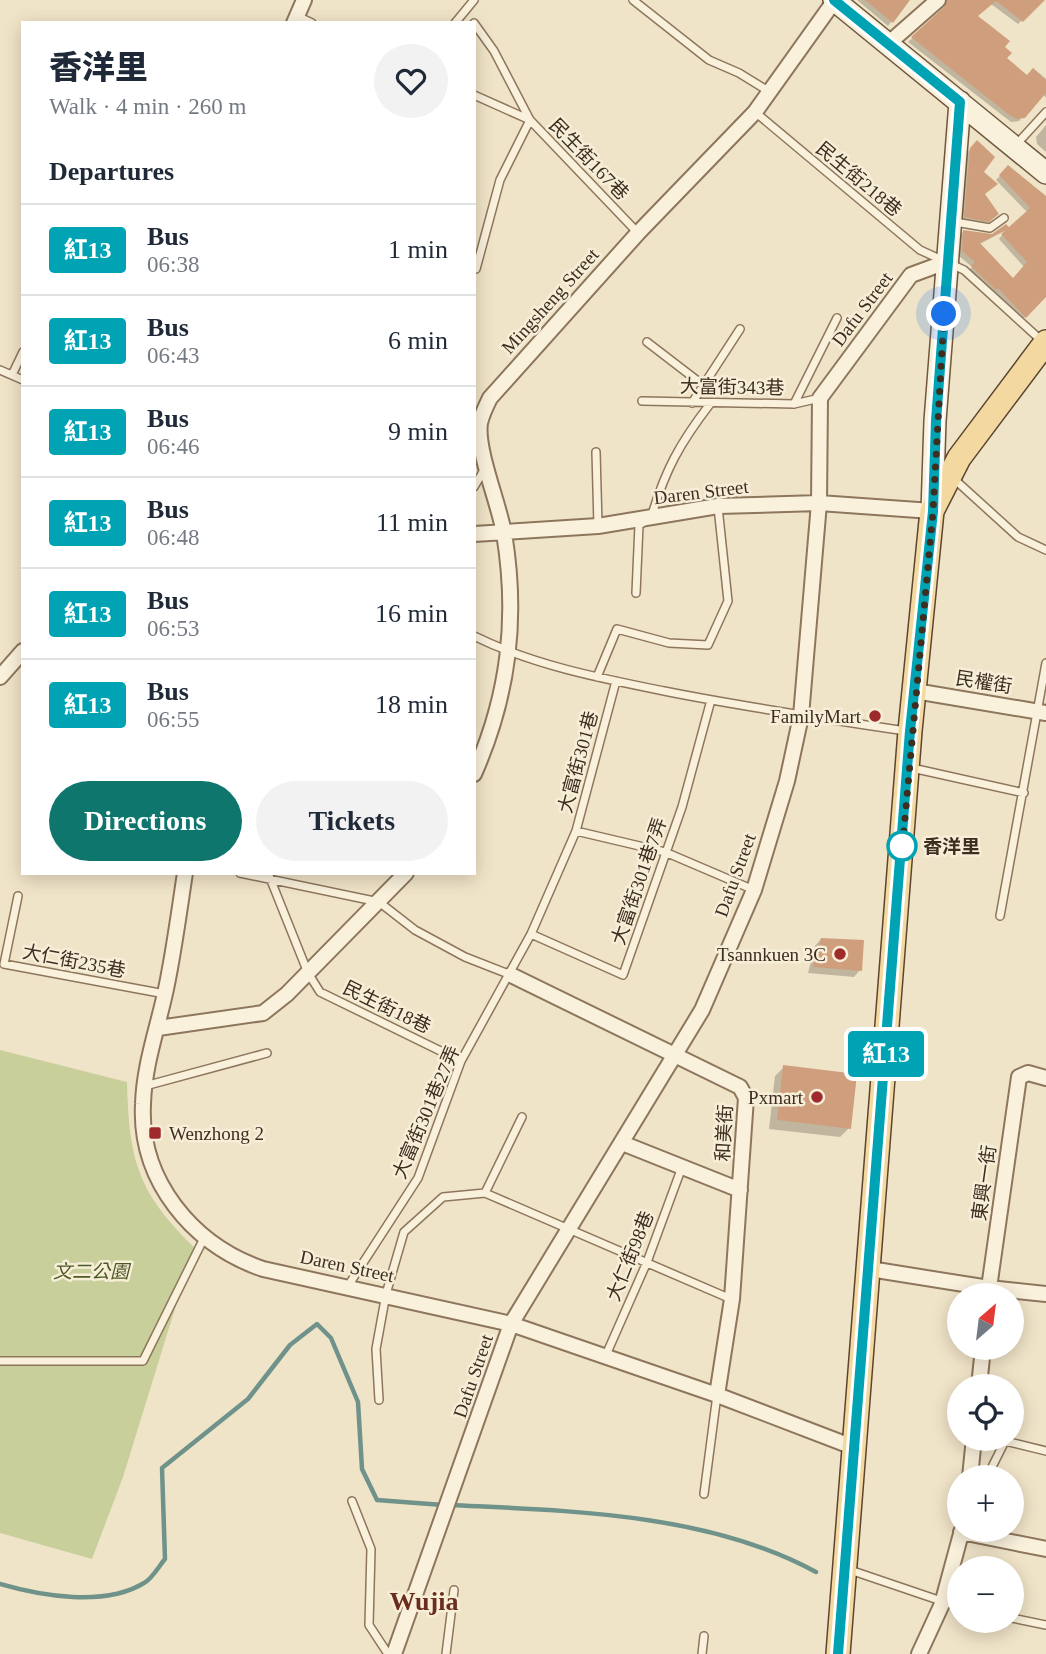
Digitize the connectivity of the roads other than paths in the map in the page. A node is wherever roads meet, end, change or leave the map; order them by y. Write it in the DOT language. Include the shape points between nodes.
graph roads {
  1 [pos="304,0"];
  2 [pos="474,0"];
  3 [pos="633,0"];
  4 [pos="835,0"];
  5 [pos="938,0"];
  6 [pos="465,10"];
  7 [pos="295,19"];
  8 [pos="457,21"];
  9 [pos="473,21"];
  10 [pos="476,26"];
  11 [pos="889,43"];
  12 [pos="770,92"];
  13 [pos="476,96"];
  14 [pos="960,102"];
  15 [pos="755,112"];
  16 [pos="1046,112"];
  17 [pos="530,120"];
  18 [pos="1014,147"];
  19 [pos="1046,173"];
  20 [pos="1004,218"];
  21 [pos="950,221"];
  22 [pos="638,233"];
  23 [pos="948,261"];
  24 [pos="476,269"];
  25 [pos="837,318"];
  26 [pos="740,328"];
  27 [pos="646,342"];
  28 [pos="1045,343"];
  29 [pos="21,356"];
  30 [pos="0,370"];
  31 [pos="12,375"];
  32 [pos="21,379"];
  33 [pos="703,385"];
  34 [pos="820,398"];
  35 [pos="642,401"];
  36 [pos="692,403"];
  37 [pos="710,404"];
  38 [pos="794,404"];
  39 [pos="596,452"];
  40 [pos="481,464"];
  41 [pos="950,475"];
  42 [pos="819,503"];
  43 [pos="718,506"];
  44 [pos="933,511"];
  45 [pos="652,517"];
  46 [pos="598,526"];
  47 [pos="504,533"];
  48 [pos="476,534"];
  49 [pos="1046,550"];
  50 [pos="636,593"];
  51 [pos="476,637"];
  52 [pos="21,653"];
  53 [pos="510,654"];
  54 [pos="1046,663"];
  55 [pos="0,677"];
  56 [pos="597,677"];
  57 [pos="616,681"];
  58 [pos="915,691"];
  59 [pos="711,700"];
  60 [pos="1042,712"];
  61 [pos="801,716"];
  62 [pos="910,731"];
  63 [pos="908,767"];
  64 [pos="476,770"];
  65 [pos="1024,793"];
  66 [pos="576,831"];
  67 [pos="665,852"];
  68 [pos="185,875"];
  69 [pos="248,875"];
  70 [pos="269,875"];
  71 [pos="404,875"];
  72 [pos="274,882"];
  73 [pos="754,890"];
  74 [pos="18,896"];
  75 [pos="379,902"];
  76 [pos="1000,916"];
  77 [pos="531,934"];
  78 [pos="308,973"];
  79 [pos="511,975"];
  80 [pos="165,994"];
  81 [pos="158,1028"];
  82 [pos="267,1053"];
  83 [pos="675,1057"];
  84 [pos="461,1061"];
  85 [pos="1046,1078"];
  86 [pos="145,1086"];
  87 [pos="522,1116"];
  88 [pos="622,1143"];
  89 [pos="682,1167"];
  90 [pos="740,1190"];
  91 [pos="485,1193"];
  92 [pos="567,1228"];
  93 [pos="204,1238"];
  94 [pos="647,1262"];
  95 [pos="870,1269"];
  96 [pos="989,1283"];
  97 [pos="947,1284"];
  98 [pos="348,1286"];
  99 [pos="1024,1293"];
  100 [pos="386,1294"];
  101 [pos="1046,1294"];
  102 [pos="732,1299"];
  103 [pos="511,1324"];
  104 [pos="606,1355"];
  105 [pos="0,1361"];
  106 [pos="717,1395"];
  107 [pos="379,1400"];
  108 [pos="853,1447"];
  109 [pos="1046,1451"];
  110 [pos="993,1465"];
  111 [pos="704,1494"];
  112 [pos="352,1501"];
  113 [pos="959,1542"];
  114 [pos="1013,1542"];
  115 [pos="1046,1549"];
  116 [pos="846,1569"];
  117 [pos="454,1590"];
  118 [pos="942,1604"];
  119 [pos="947,1605"];
  120 [pos="1024,1620"];
  121 [pos="1046,1625"];
  122 [pos="704,1636"];
  123 [pos="388,1654"];
  124 [pos="394,1654"];
  125 [pos="446,1654"];
  126 [pos="702,1654"];
  127 [pos="838,1654"];
  128 [pos="919,1654"];
  1 -- 7 [label="street"];
  2 -- 6 [label="lane"];
  3 -- 12 [label="lane" via="709,60"];
  4 -- 11 [label="street"];
  4 -- 12 [label="street, Mingsheng Street"];
  5 -- 11 [label="street"];
  6 -- 8 [label="lane"];
  6 -- 9 [label="lane"];
  10 -- 17 [label="lane"];
  11 -- 14 [label="street"];
  12 -- 15 [label="street, Mingsheng Street"];
  13 -- 17 [label="lane, 民生街167巷"];
  14 -- 18 [label="street"];
  14 -- 21 [label="street"];
  15 -- 22 [label="street, Mingsheng Street"];
  15 -- 23 [label="lane, 民生街218巷" via="920,250"];
  16 -- 18 [label="lane"];
  17 -- 22 [label="lane, 民生街167巷"];
  17 -- 24 [label="lane" via="500,180"];
  18 -- 19 [label="street"];
  20 -- 21 [label="lane" via="990,228"];
  21 -- 23 [label="street"];
  22 -- 40 [label="street, Mingsheng Street" via="490,398 480,424"];
  23 -- 28 [label="lane, 民生街218巷"];
  23 -- 34 [label="street, Dafu Street" via="911,275"];
  23 -- 44 [label="street"];
  25 -- 38 [label="lane"];
  26 -- 33 [label="lane"];
  27 -- 33 [label="lane"];
  28 -- 41 [label="main road" via="981,425"];
  29 -- 31 [label="lane"];
  30 -- 31 [label="lane"];
  31 -- 32 [label="lane"];
  33 -- 36 [label="lane"];
  34 -- 38 [label="lane, 大富街343巷"];
  34 -- 42 [label="street, Dafu Street"];
  35 -- 36 [label="lane, 大富街343巷"];
  36 -- 37 [label="lane, 大富街343巷"];
  37 -- 38 [label="lane, 大富街343巷"];
  37 -- 45 [label="lane" via="663,476"];
  39 -- 46 [label="lane"];
  40 -- 47 [label="street, Mingsheng Street"];
  41 -- 44 [label="main road"];
  41 -- 49 [label="lane" via="1018,537"];
  42 -- 43 [label="street, Daren Street"];
  42 -- 44 [label="street, Daren Street"];
  42 -- 61 [label="street, Dafu Street"];
  43 -- 45 [label="street, Daren Street"];
  43 -- 56 [label="lane" via="728,601 708,645 669,643 617,629"];
  44 -- 58 [label="main road"];
  45 -- 46 [label="street, Daren Street"];
  45 -- 50 [label="lane" via="639,525"];
  46 -- 47 [label="street, Daren Street"];
  47 -- 48 [label="street, Daren Street"];
  47 -- 53 [label="street, Mingsheng Street" via="512,609"];
  51 -- 53 [label="lane"];
  52 -- 55 [label="street"];
  53 -- 56 [label="lane"];
  53 -- 64 [label="street, Mingsheng Street" via="490,739"];
  54 -- 60 [label="lane"];
  56 -- 57 [label="lane"];
  57 -- 59 [label="lane"];
  57 -- 66 [label="lane, 大富街301巷"];
  58 -- 60 [label="street, 民權街"];
  58 -- 62 [label="main road"];
  59 -- 61 [label="lane"];
  59 -- 67 [label="lane, 大富街301巷7弄"];
  60 -- 65 [label="lane"];
  61 -- 62 [label="lane"];
  61 -- 73 [label="street, Dafu Street"];
  62 -- 63 [label="main road"];
  63 -- 65 [label="lane"];
  63 -- 95 [label="main road"];
  65 -- 76 [label="lane"];
  66 -- 67 [label="lane, 大富街301巷"];
  66 -- 77 [label="lane, 大富街301巷27弄"];
  67 -- 73 [label="lane, 大富街301巷"];
  67 -- 77 [label="lane, 大富街301巷7弄" via="623,975"];
  68 -- 80 [label="street, Daren Street"];
  69 -- 72 [label="lane"];
  70 -- 72 [label="lane"];
  71 -- 75 [label="street"];
  72 -- 75 [label="lane"];
  72 -- 78 [label="lane"];
  73 -- 83 [label="street, Dafu Street" via="702,1010"];
  74 -- 80 [label="lane, 大仁街235巷" via="4,964"];
  75 -- 78 [label="street"];
  75 -- 79 [label="lane" via="415,930"];
  77 -- 79 [label="lane, 大富街301巷27弄"];
  78 -- 81 [label="street" via="263,1013"];
  78 -- 84 [label="lane, 民生街18巷" via="320,992"];
  79 -- 83 [label="street, 和美街"];
  79 -- 84 [label="lane, 大富街301巷27弄"];
  80 -- 81 [label="street, Daren Street"];
  81 -- 86 [label="street, Daren Street"];
  82 -- 86 [label="lane"];
  83 -- 88 [label="street, Dafu Street"];
  83 -- 90 [label="street, 和美街" via="740,1087 746,1098"];
  84 -- 98 [label="lane, 大富街301巷27弄" via="418,1178"];
  85 -- 96 [label="street, 東興一街" via="1028,1073 1019,1077"];
  86 -- 93 [label="street, Daren Street" via="145,1135 162,1187"];
  87 -- 91 [label="lane"];
  88 -- 89 [label="street"];
  88 -- 92 [label="street, Dafu Street"];
  89 -- 90 [label="street"];
  89 -- 94 [label="lane, 大仁街98巷"];
  90 -- 102 [label="street, 和美街"];
  91 -- 92 [label="lane"];
  91 -- 100 [label="lane" via="443,1197 414,1220 404,1232"];
  92 -- 94 [label="lane"];
  92 -- 103 [label="street, Dafu Street"];
  93 -- 98 [label="street, Daren Street" via="263,1269"];
  93 -- 105 [label="lane" via="143,1361"];
  94 -- 102 [label="lane"];
  94 -- 104 [label="lane, 大仁街98巷"];
  95 -- 97 [label="street"];
  95 -- 108 [label="main road"];
  98 -- 100 [label="street, Daren Street"];
  99 -- 101 [label="street"];
  100 -- 103 [label="street, Daren Street"];
  100 -- 107 [label="lane" via="376,1349"];
  102 -- 106 [label="street, 和美街"];
  103 -- 104 [label="street, Daren Street"];
  103 -- 124 [label="street, Dafu Street"];
  104 -- 106 [label="street, Daren Street"];
  106 -- 108 [label="street, Daren Street"];
  106 -- 111 [label="lane"];
  108 -- 116 [label="main road"];
  109 -- 110 [label="lane" via="1005,1441"];
  112 -- 123 [label="lane" via="371,1549 369,1625"];
  113 -- 118 [label="street"];
  114 -- 115 [label="street"];
  116 -- 118 [label="lane"];
  116 -- 127 [label="main road"];
  117 -- 125 [label="lane"];
  118 -- 119 [label="lane"];
  118 -- 128 [label="street"];
  120 -- 121 [label="lane"];
  122 -- 126 [label="lane"];
}
